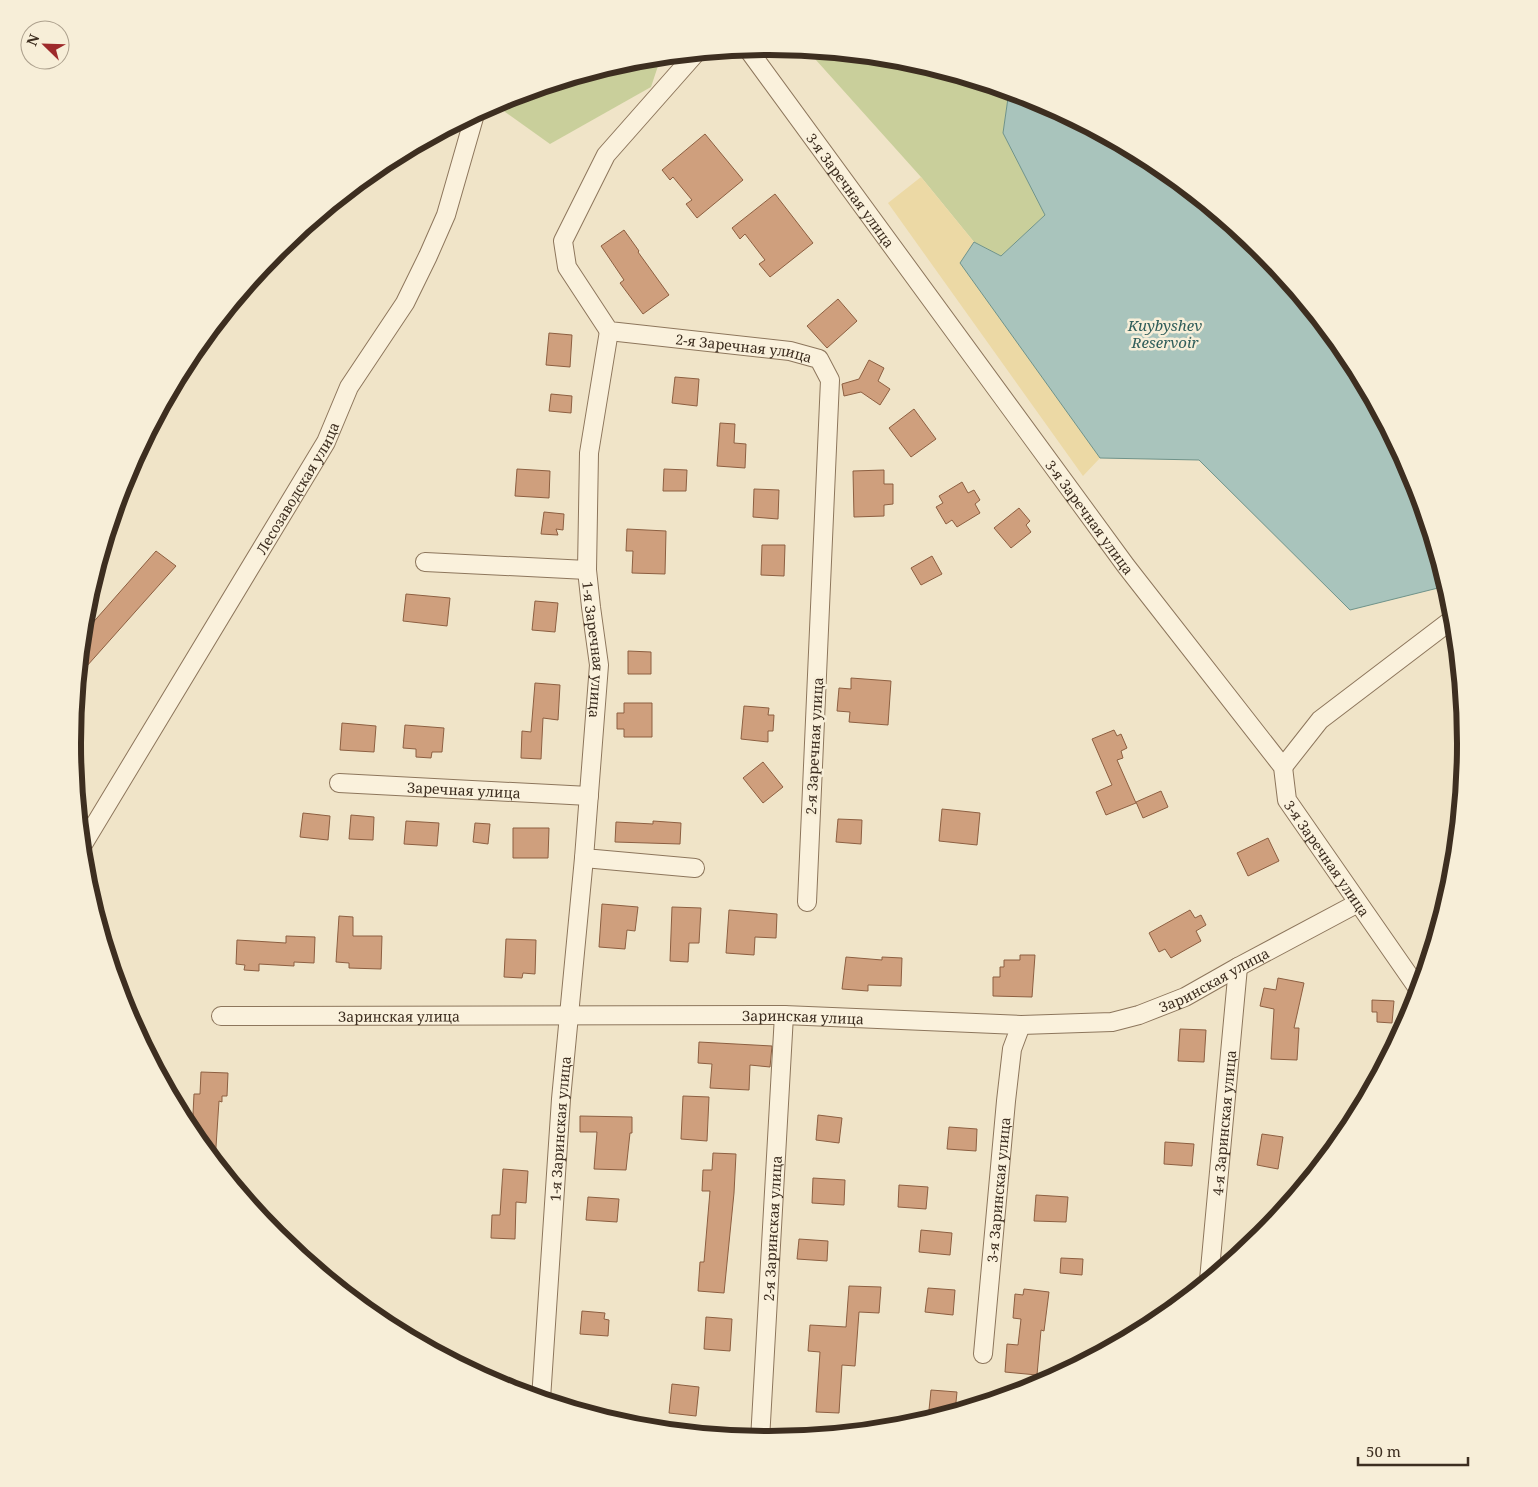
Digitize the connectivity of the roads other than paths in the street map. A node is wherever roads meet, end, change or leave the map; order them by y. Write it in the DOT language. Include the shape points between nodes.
graph roads {
  1 [pos="752,55"];
  2 [pos="691,60"];
  3 [pos="473,122"];
  4 [pos="609,331"];
  5 [pos="425,562"];
  6 [pos="587,570"];
  7 [pos="1447,624"];
  8 [pos="1284,767"];
  9 [pos="339,783"];
  10 [pos="589,796"];
  11 [pos="87,838"];
  12 [pos="584,858"];
  13 [pos="695,868"];
  14 [pos="806,902"];
  15 [pos="1358,903"];
  16 [pos="1238,967"];
  17 [pos="1414,983"];
  18 [pos="569,1015"];
  19 [pos="784,1015"];
  20 [pos="221,1016"];
  21 [pos="1021,1026"];
  22 [pos="1210,1272"];
  23 [pos="983,1354"];
  24 [pos="541,1393"];
  25 [pos="760,1432"];
  1 -- 8 [label="street, 3-я Заречная улица" via="1126,566"];
  2 -- 4 [label="street" via="606,155 563,241 567,267"];
  3 -- 11 [label="street, Лесозаводская улица" via="446,215 405,303 349,387 326,442"];
  4 -- 6 [label="street, 1-я Заречная улица" via="589,452"];
  4 -- 14 [label="street, 2-я Заречная улица" via="790,351 819,360 830,380"];
  5 -- 6 [label="street"];
  6 -- 10 [label="street, 1-я Заречная улица" via="600,665"];
  7 -- 8 [label="street" via="1320,720"];
  8 -- 15 [label="street, 3-я Заречная улица" via="1288,800"];
  9 -- 10 [label="street, Заречная улица"];
  10 -- 12 [label="street, 1-я Заречная улица"];
  12 -- 13 [label="street"];
  12 -- 18 [label="street, 1-я Заринская улица"];
  15 -- 16 [label="street, Заринская улица"];
  15 -- 17 [label="street, 3-я Заречная улица"];
  16 -- 21 [label="street, Заринская улица" via="1185,997 1140,1015 1112,1022"];
  16 -- 22 [label="street, 4-я Заринская улица"];
  18 -- 19 [label="street, Заринская улица"];
  18 -- 20 [label="street, Заринская улица"];
  18 -- 24 [label="street, 1-я Заринская улица"];
  19 -- 21 [label="street, Заринская улица"];
  19 -- 25 [label="street, 2-я Заринская улица"];
  21 -- 23 [label="street, 3-я Заринская улица" via="1012,1049"];
}
